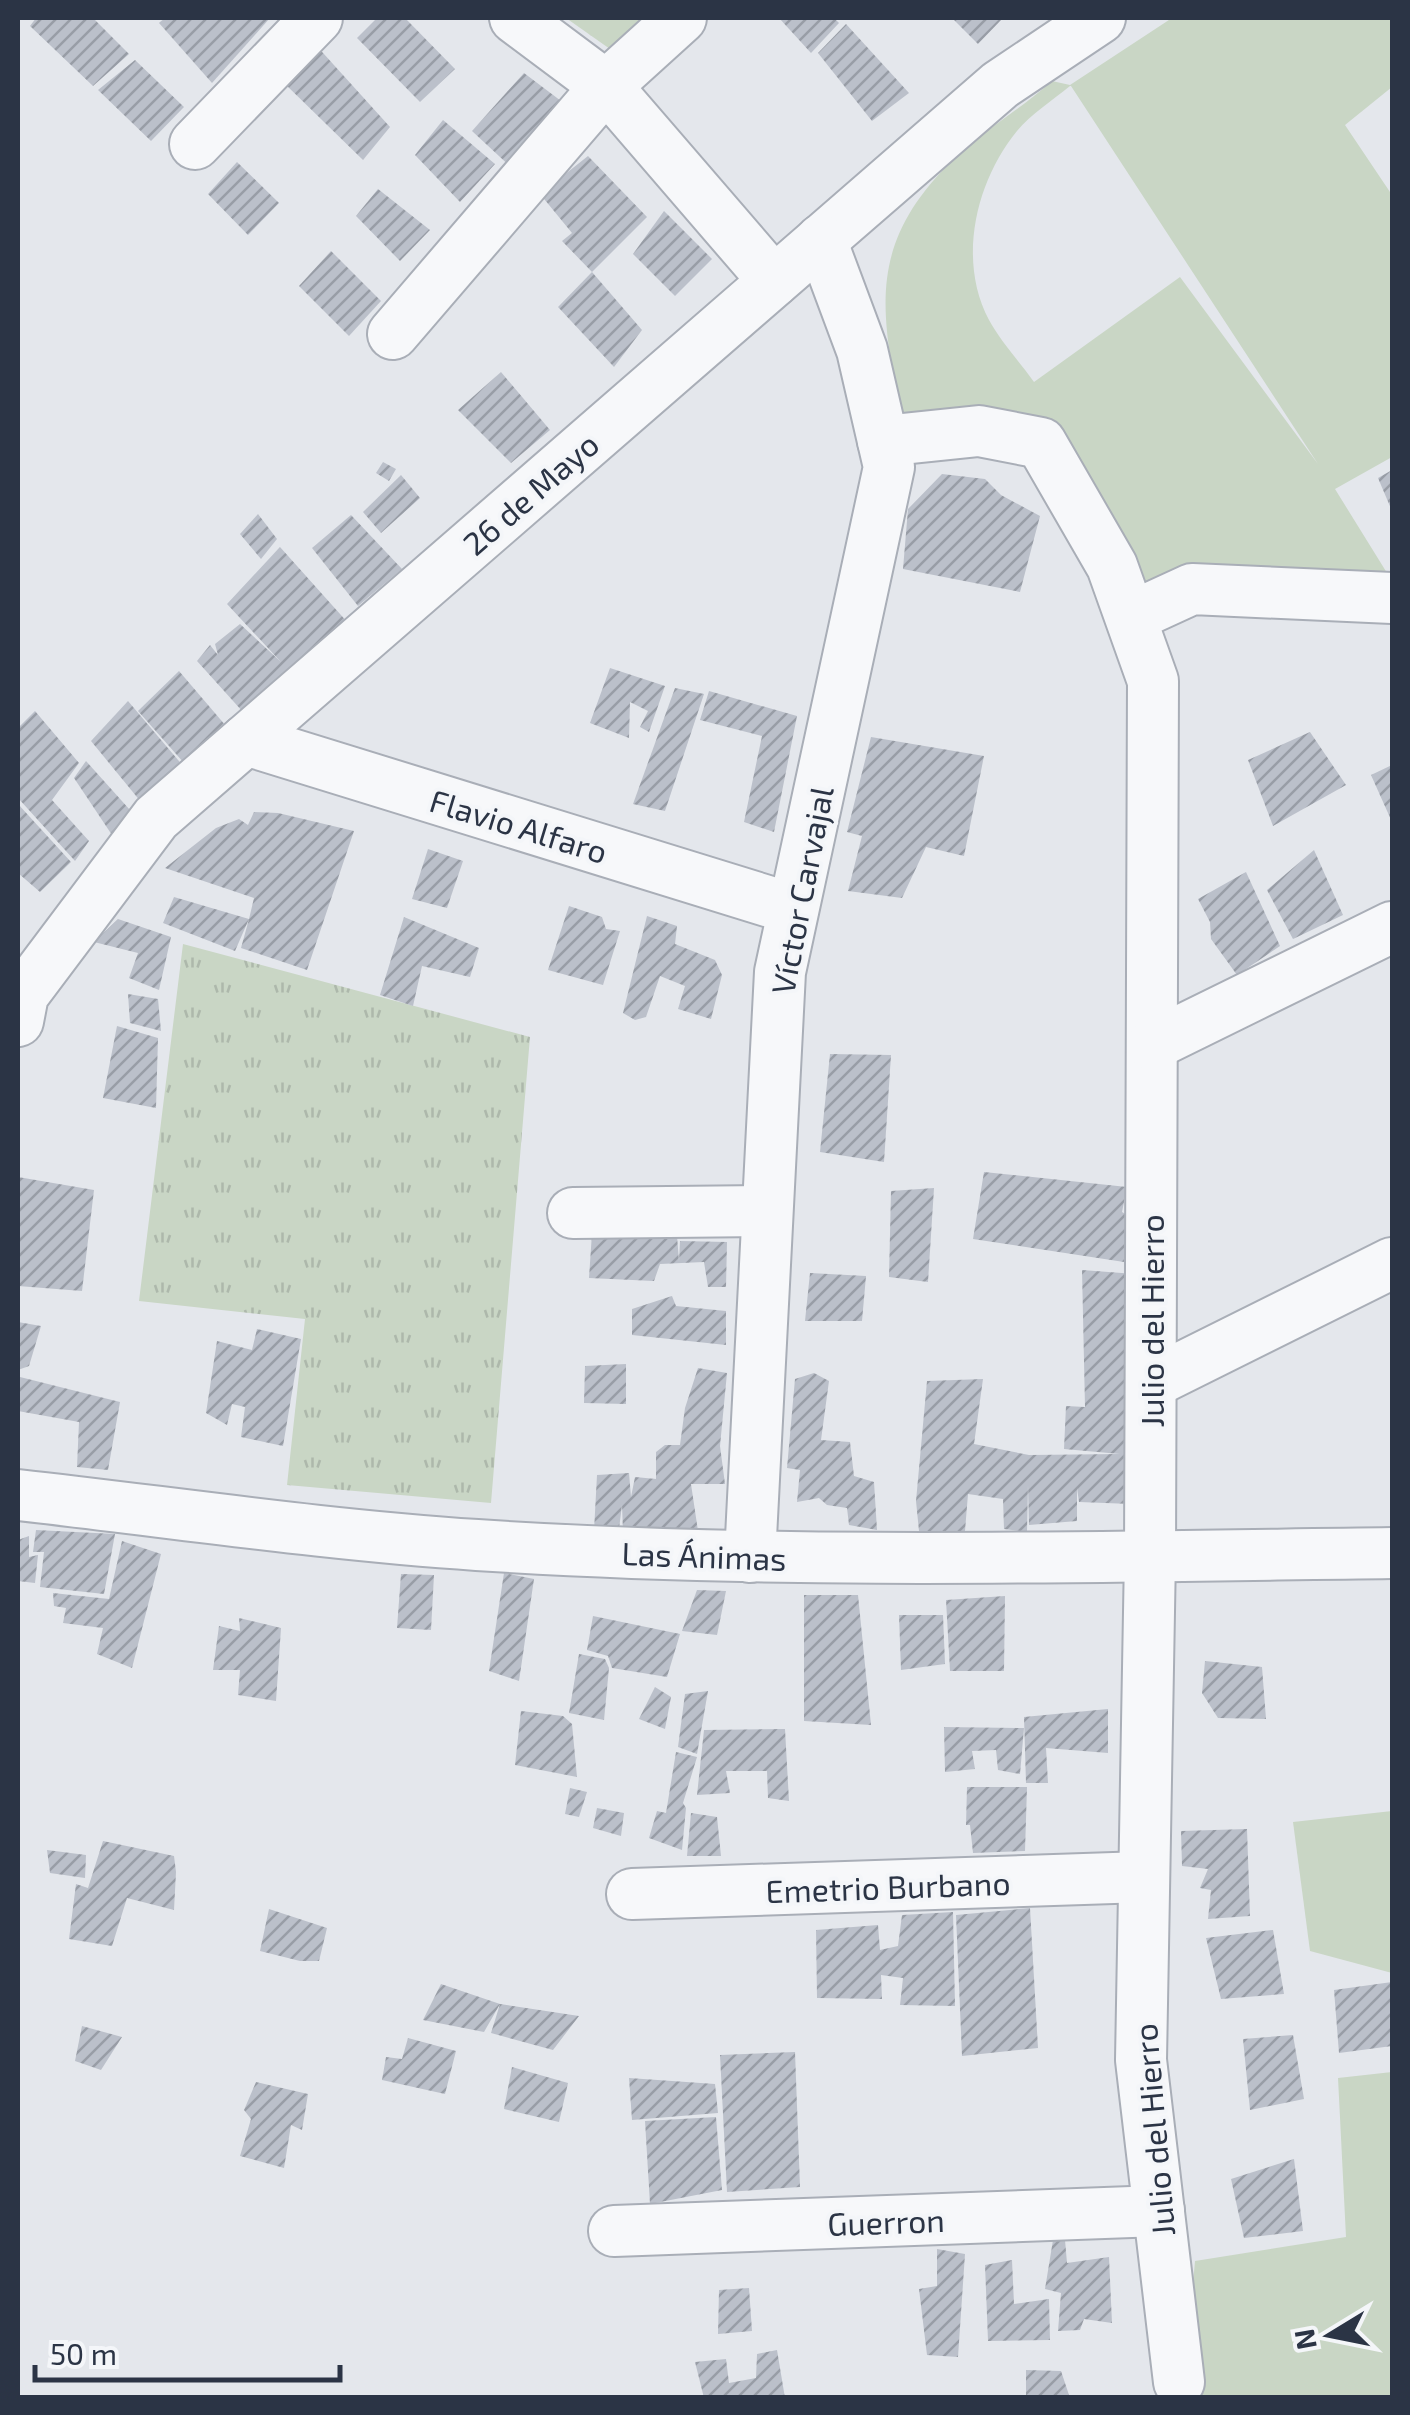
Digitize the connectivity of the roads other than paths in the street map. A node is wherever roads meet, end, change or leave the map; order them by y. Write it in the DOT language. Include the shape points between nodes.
graph roads {
  1 [pos="317,18"];
  2 [pos="514,18"];
  3 [pos="681,18"];
  4 [pos="1073,24"];
  5 [pos="606,86"];
  6 [pos="195,144"];
  7 [pos="821,240"];
  8 [pos="774,281"];
  9 [pos="393,334"];
  10 [pos="883,441"];
  11 [pos="1392,598"];
  12 [pos="1130,617"];
  13 [pos="246,740"];
  14 [pos="793,909"];
  15 [pos="1392,928"];
  16 [pos="18,1021"];
  17 [pos="1152,1045"];
  18 [pos="767,1211"];
  19 [pos="573,1213"];
  20 [pos="1392,1263"];
  21 [pos="1151,1382"];
  22 [pos="18,1496"];
  23 [pos="1392,1553"];
  24 [pos="1150,1556"];
  25 [pos="750,1557"];
  26 [pos="1144,1877"];
  27 [pos="632,1894"];
  28 [pos="1158,2211"];
  29 [pos="614,2231"];
  30 [pos="1179,2382"];
  1 -- 6 [label="street"];
  2 -- 5 [label="street"];
  3 -- 5 [label="street"];
  4 -- 7 [label="street, 26 de Mayo"];
  5 -- 8 [label="street"];
  5 -- 9 [label="street"];
  7 -- 8 [label="street, 26 de Mayo"];
  7 -- 10 [label="street, Víctor Carvajal" via="862,350"];
  8 -- 13 [label="street, 26 de Mayo"];
  10 -- 12 [label="street, Julio del Hierro" via="979,431 1040,443 1112,566"];
  10 -- 14 [label="street, Víctor Carvajal" via="889,467"];
  11 -- 12 [label="street" via="1192,589"];
  12 -- 17 [label="street, Julio del Hierro" via="1154,681"];
  13 -- 14 [label="street, Flavio Alfaro"];
  13 -- 16 [label="street, 26 de Mayo" via="156,818 23,995"];
  14 -- 18 [label="street, Víctor Carvajal" via="780,972"];
  15 -- 17 [label="street"];
  17 -- 21 [label="street, Julio del Hierro"];
  18 -- 19 [label="street"];
  18 -- 25 [label="street, Víctor Carvajal"];
  20 -- 21 [label="street"];
  21 -- 24 [label="street, Julio del Hierro"];
  22 -- 25 [label="street, Las Ánimas" via="474,1545"];
  23 -- 24 [label="street, Las Ánimas"];
  24 -- 25 [label="street, Las Ánimas"];
  24 -- 26 [label="street, Julio del Hierro"];
  26 -- 27 [label="street, Emetrio Burbano"];
  26 -- 28 [label="street, Julio del Hierro" via="1141,2060"];
  28 -- 29 [label="street, Guerron"];
  28 -- 30 [label="street, Julio del Hierro"];
}
